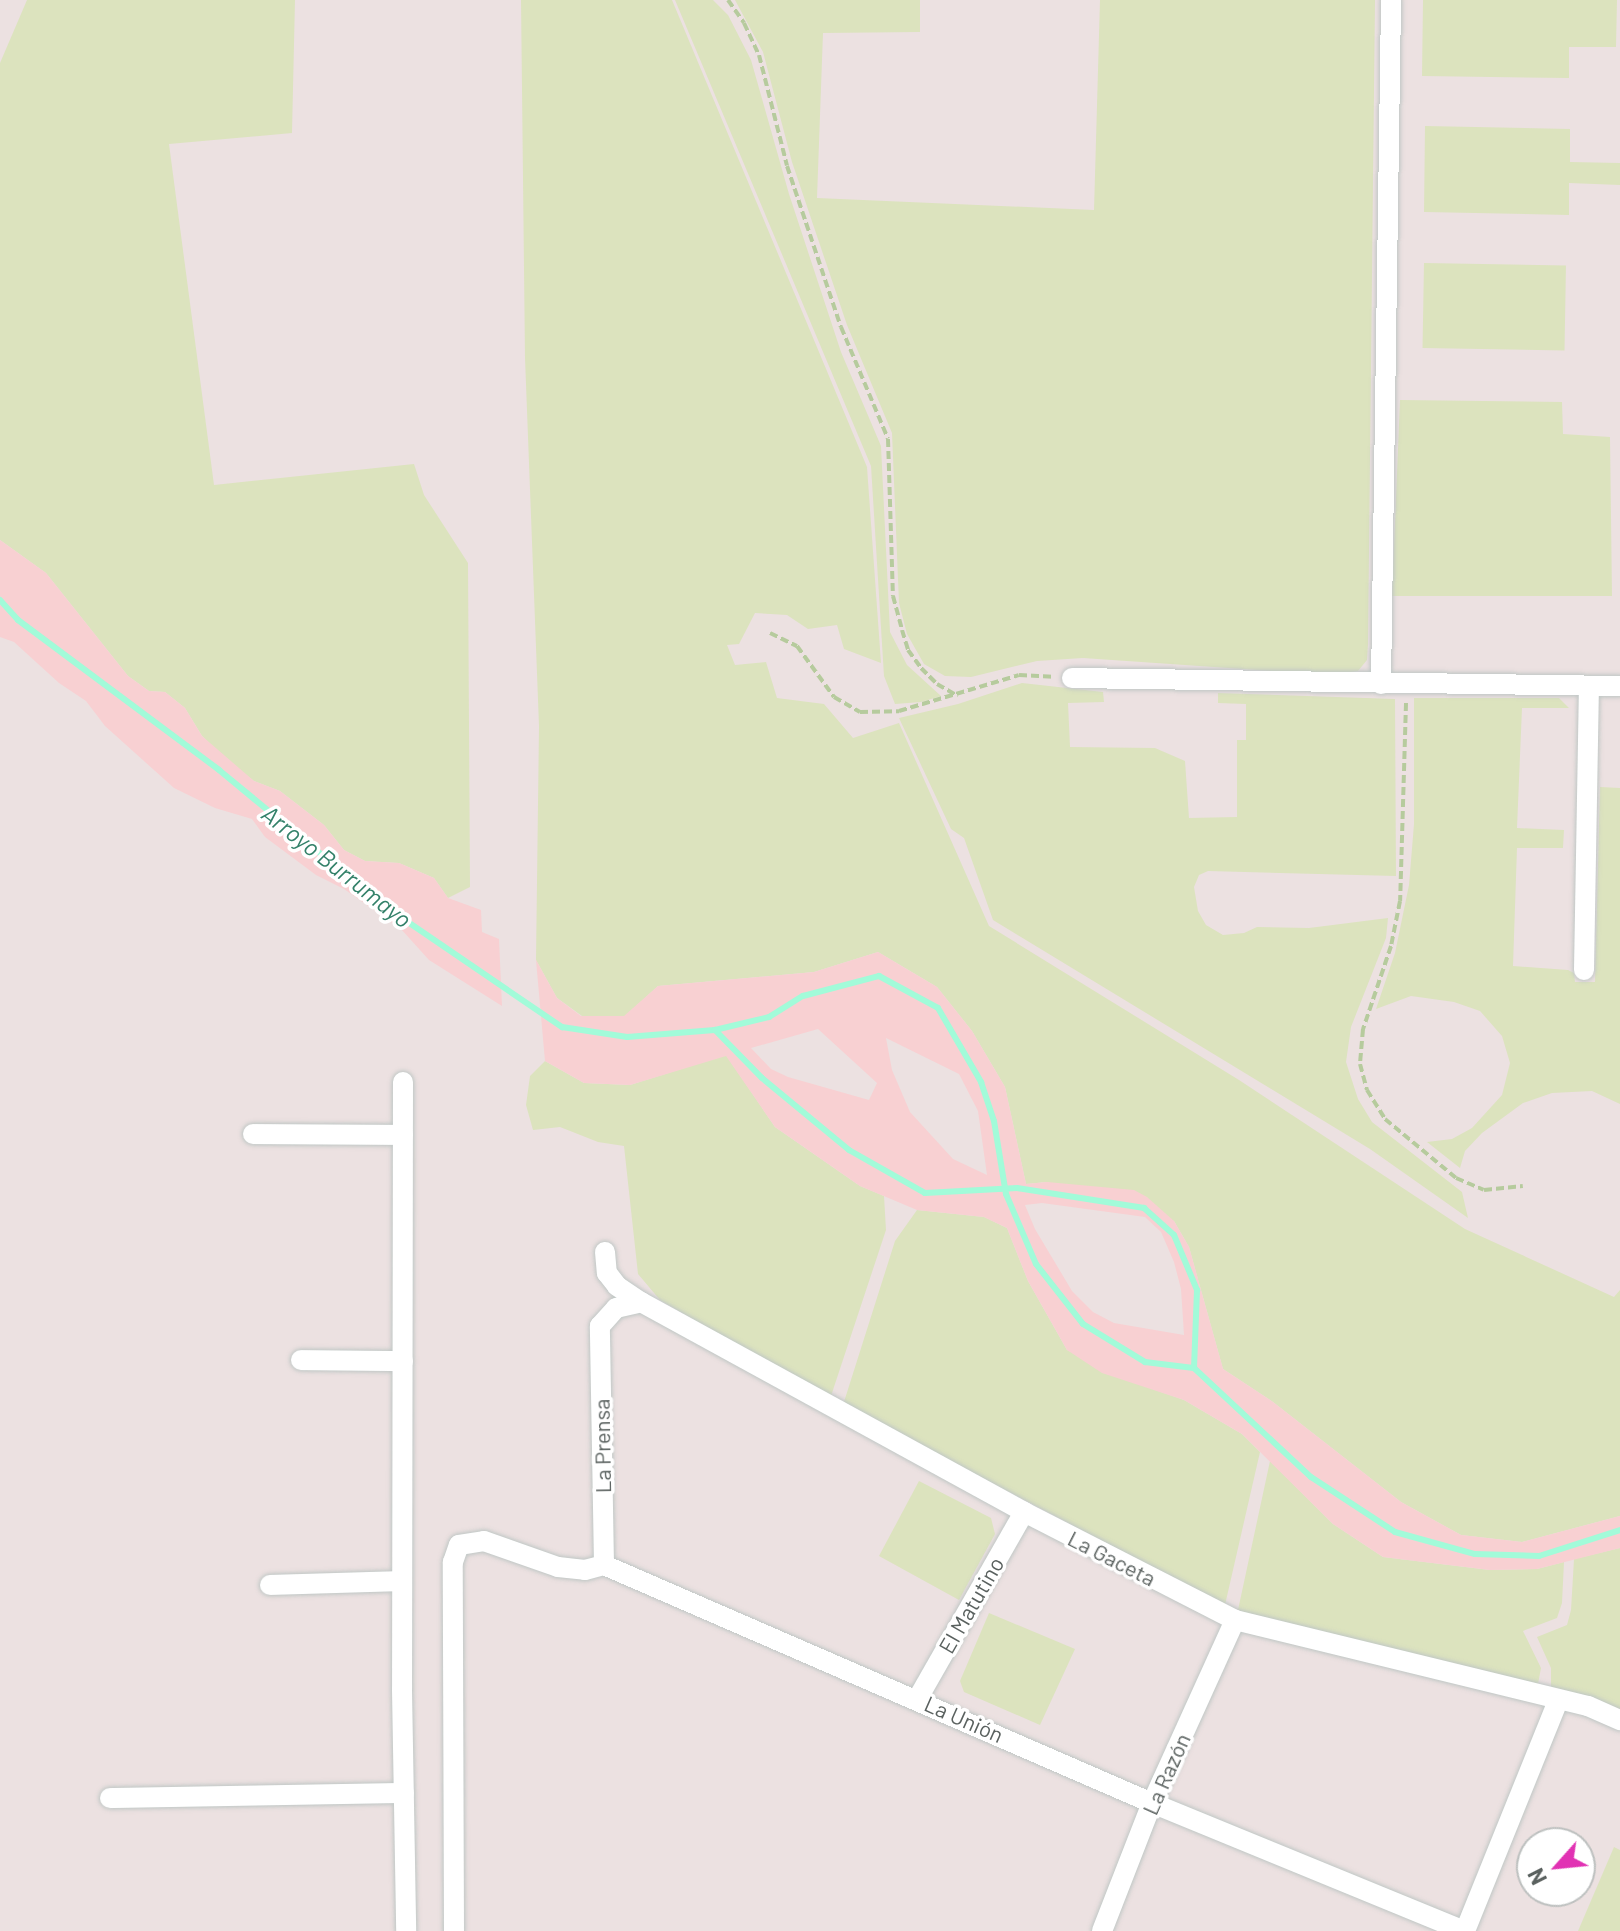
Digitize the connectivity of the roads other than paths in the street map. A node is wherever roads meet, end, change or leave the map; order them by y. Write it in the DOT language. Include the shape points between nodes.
graph roads {
  1 [pos="1391,0"];
  2 [pos="1072,678"];
  3 [pos="1381,684"];
  4 [pos="1589,686"];
  5 [pos="1620,686"];
  6 [pos="1584,970"];
  7 [pos="403,1082"];
  8 [pos="253,1134"];
  9 [pos="403,1135"];
  10 [pos="605,1252"];
  11 [pos="641,1302"];
  12 [pos="301,1360"];
  13 [pos="403,1361"];
  14 [pos="1024,1512"];
  15 [pos="604,1565"];
  16 [pos="402,1581"];
  17 [pos="270,1585"];
  18 [pos="1235,1620"];
  19 [pos="918,1698"];
  20 [pos="1558,1701"];
  21 [pos="1620,1720"];
  22 [pos="404,1793"];
  23 [pos="110,1798"];
  24 [pos="1152,1803"];
  25 [pos="406,1931"];
  26 [pos="454,1931"];
  27 [pos="1102,1931"];
  28 [pos="1464,1931"];
  1 -- 3 [label="street"];
  2 -- 3 [label="street"];
  3 -- 4 [label="street"];
  4 -- 5 [label="street"];
  4 -- 6 [label="street"];
  7 -- 9 [label="street"];
  8 -- 9 [label="street"];
  9 -- 13 [label="street"];
  10 -- 11 [label="street, La Gaceta" via="607,1273"];
  11 -- 14 [label="street, La Gaceta"];
  11 -- 15 [label="street, La Prensa" via="616,1308 600,1326"];
  12 -- 13 [label="street"];
  13 -- 16 [label="street"];
  14 -- 18 [label="street, La Gaceta"];
  14 -- 19 [label="street, El Matutino"];
  15 -- 19 [label="street, La Unión"];
  15 -- 26 [label="street, La Unión" via="585,1570 558,1567 484,1541 459,1545 453,1562"];
  16 -- 17 [label="street"];
  16 -- 22 [label="street"];
  18 -- 20 [label="street, La Gaceta"];
  18 -- 24 [label="street, La Razón"];
  19 -- 24 [label="street, La Unión"];
  20 -- 21 [label="street, La Gaceta" via="1588,1706"];
  20 -- 28 [label="street"];
  22 -- 23 [label="street"];
  22 -- 25 [label="street"];
  24 -- 27 [label="street, La Razón"];
  24 -- 28 [label="street, La Unión"];
}
